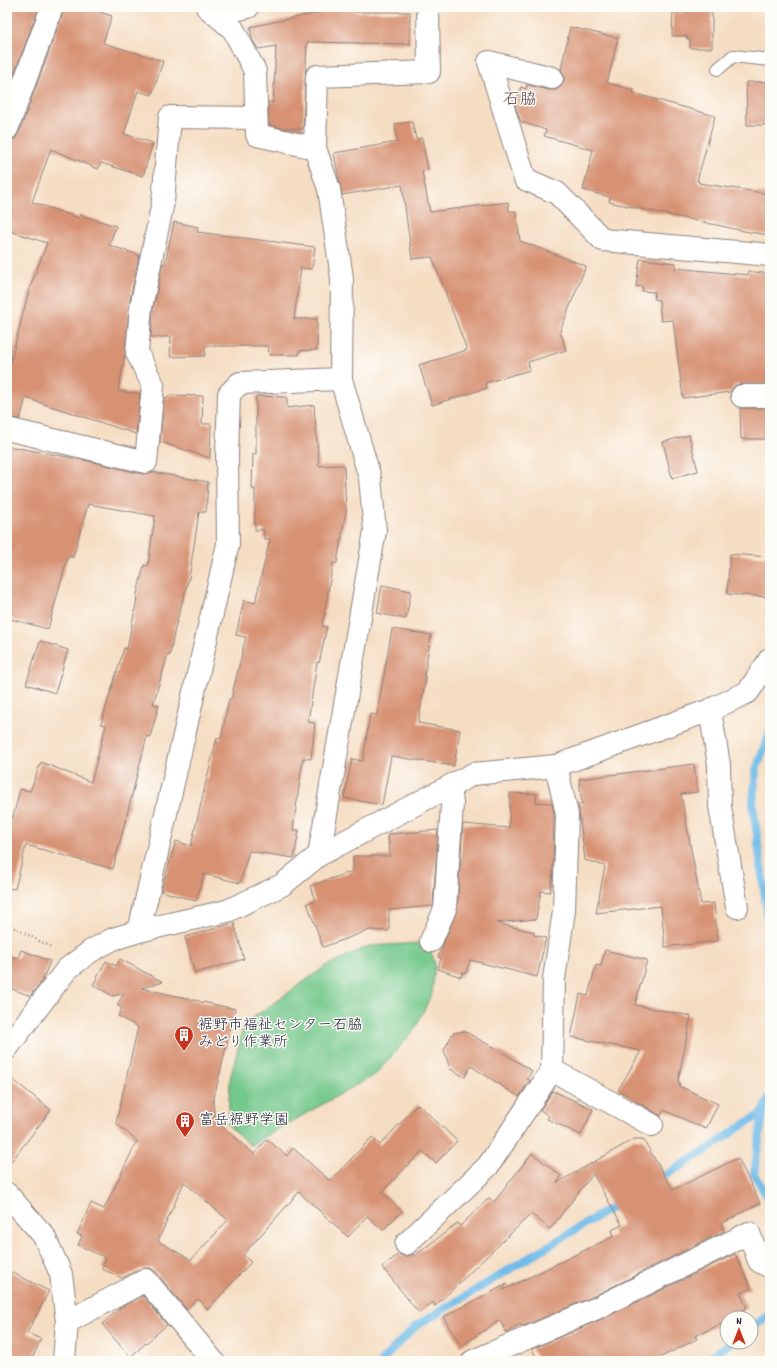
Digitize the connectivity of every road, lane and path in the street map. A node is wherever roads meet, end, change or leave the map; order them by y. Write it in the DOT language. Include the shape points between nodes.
graph roads {
  1 [pos="52,7"];
  2 [pos="248,7"];
  3 [pos="428,7"];
  4 [pos="212,11"];
  5 [pos="770,60"];
  6 [pos="718,69"];
  7 [pos="552,78"];
  8 [pos="256,118"];
  9 [pos="7,129"];
  10 [pos="315,148"];
  11 [pos="770,255"];
  12 [pos="341,379"];
  13 [pos="742,396"];
  14 [pos="770,396"];
  15 [pos="7,429"];
  16 [pos="770,659"];
  17 [pos="710,710"];
  18 [pos="556,766"];
  19 [pos="450,786"];
  20 [pos="319,855"];
  21 [pos="737,907"];
  22 [pos="7,924"];
  23 [pos="139,931"];
  24 [pos="432,941"];
  25 [pos="73,965"];
  26 [pos="7,1048"];
  27 [pos="552,1070"];
  28 [pos="652,1125"];
  29 [pos="7,1194"];
  30 [pos="406,1244"];
  31 [pos="770,1267"];
  32 [pos="67,1322"];
  33 [pos="64,1361"];
  34 [pos="213,1361"];
  35 [pos="473,1361"];
  1 -- 9 [label="street"];
  2 -- 4 [label="street"];
  3 -- 10 [label="street" via="429,72 317,76"];
  4 -- 8 [label="street" via="233,29 255,71"];
  5 -- 6 [label="lane" via="733,56"];
  7 -- 11 [label="street" via="489,62 525,179 558,193 603,240"];
  8 -- 10 [label="street" via="257,135"];
  8 -- 15 [label="street" via="170,117 163,202 141,307 137,353 153,385 146,462"];
  10 -- 12 [label="street" via="329,190 342,278"];
  12 -- 20 [label="street" via="370,478 375,531"];
  12 -- 23 [label="street" via="240,383 229,394 228,544"];
  13 -- 14 [label="street"];
  16 -- 17 [label="street" via="748,692"];
  17 -- 18 [label="street"];
  17 -- 21 [label="street" via="719,765 720,806"];
  18 -- 19 [label="street" via="473,774"];
  18 -- 27 [label="street" via="567,814 564,911 554,979"];
  19 -- 20 [label="street"];
  19 -- 24 [label="street" via="452,804 445,909"];
  20 -- 23 [label="street" via="282,884 227,911"];
  22 -- 25 [label="path" via="49,946"];
  23 -- 25 [label="street" via="112,939"];
  25 -- 26 [label="street" via="67,969"];
  27 -- 28 [label="street"];
  27 -- 30 [label="street" via="488,1166"];
  29 -- 32 [label="street" via="44,1236 61,1274"];
  31 -- 35 [label="street" via="759,1261 749,1233 597,1308"];
  32 -- 33 [label="street"];
  32 -- 34 [label="street" via="146,1280"];
}
